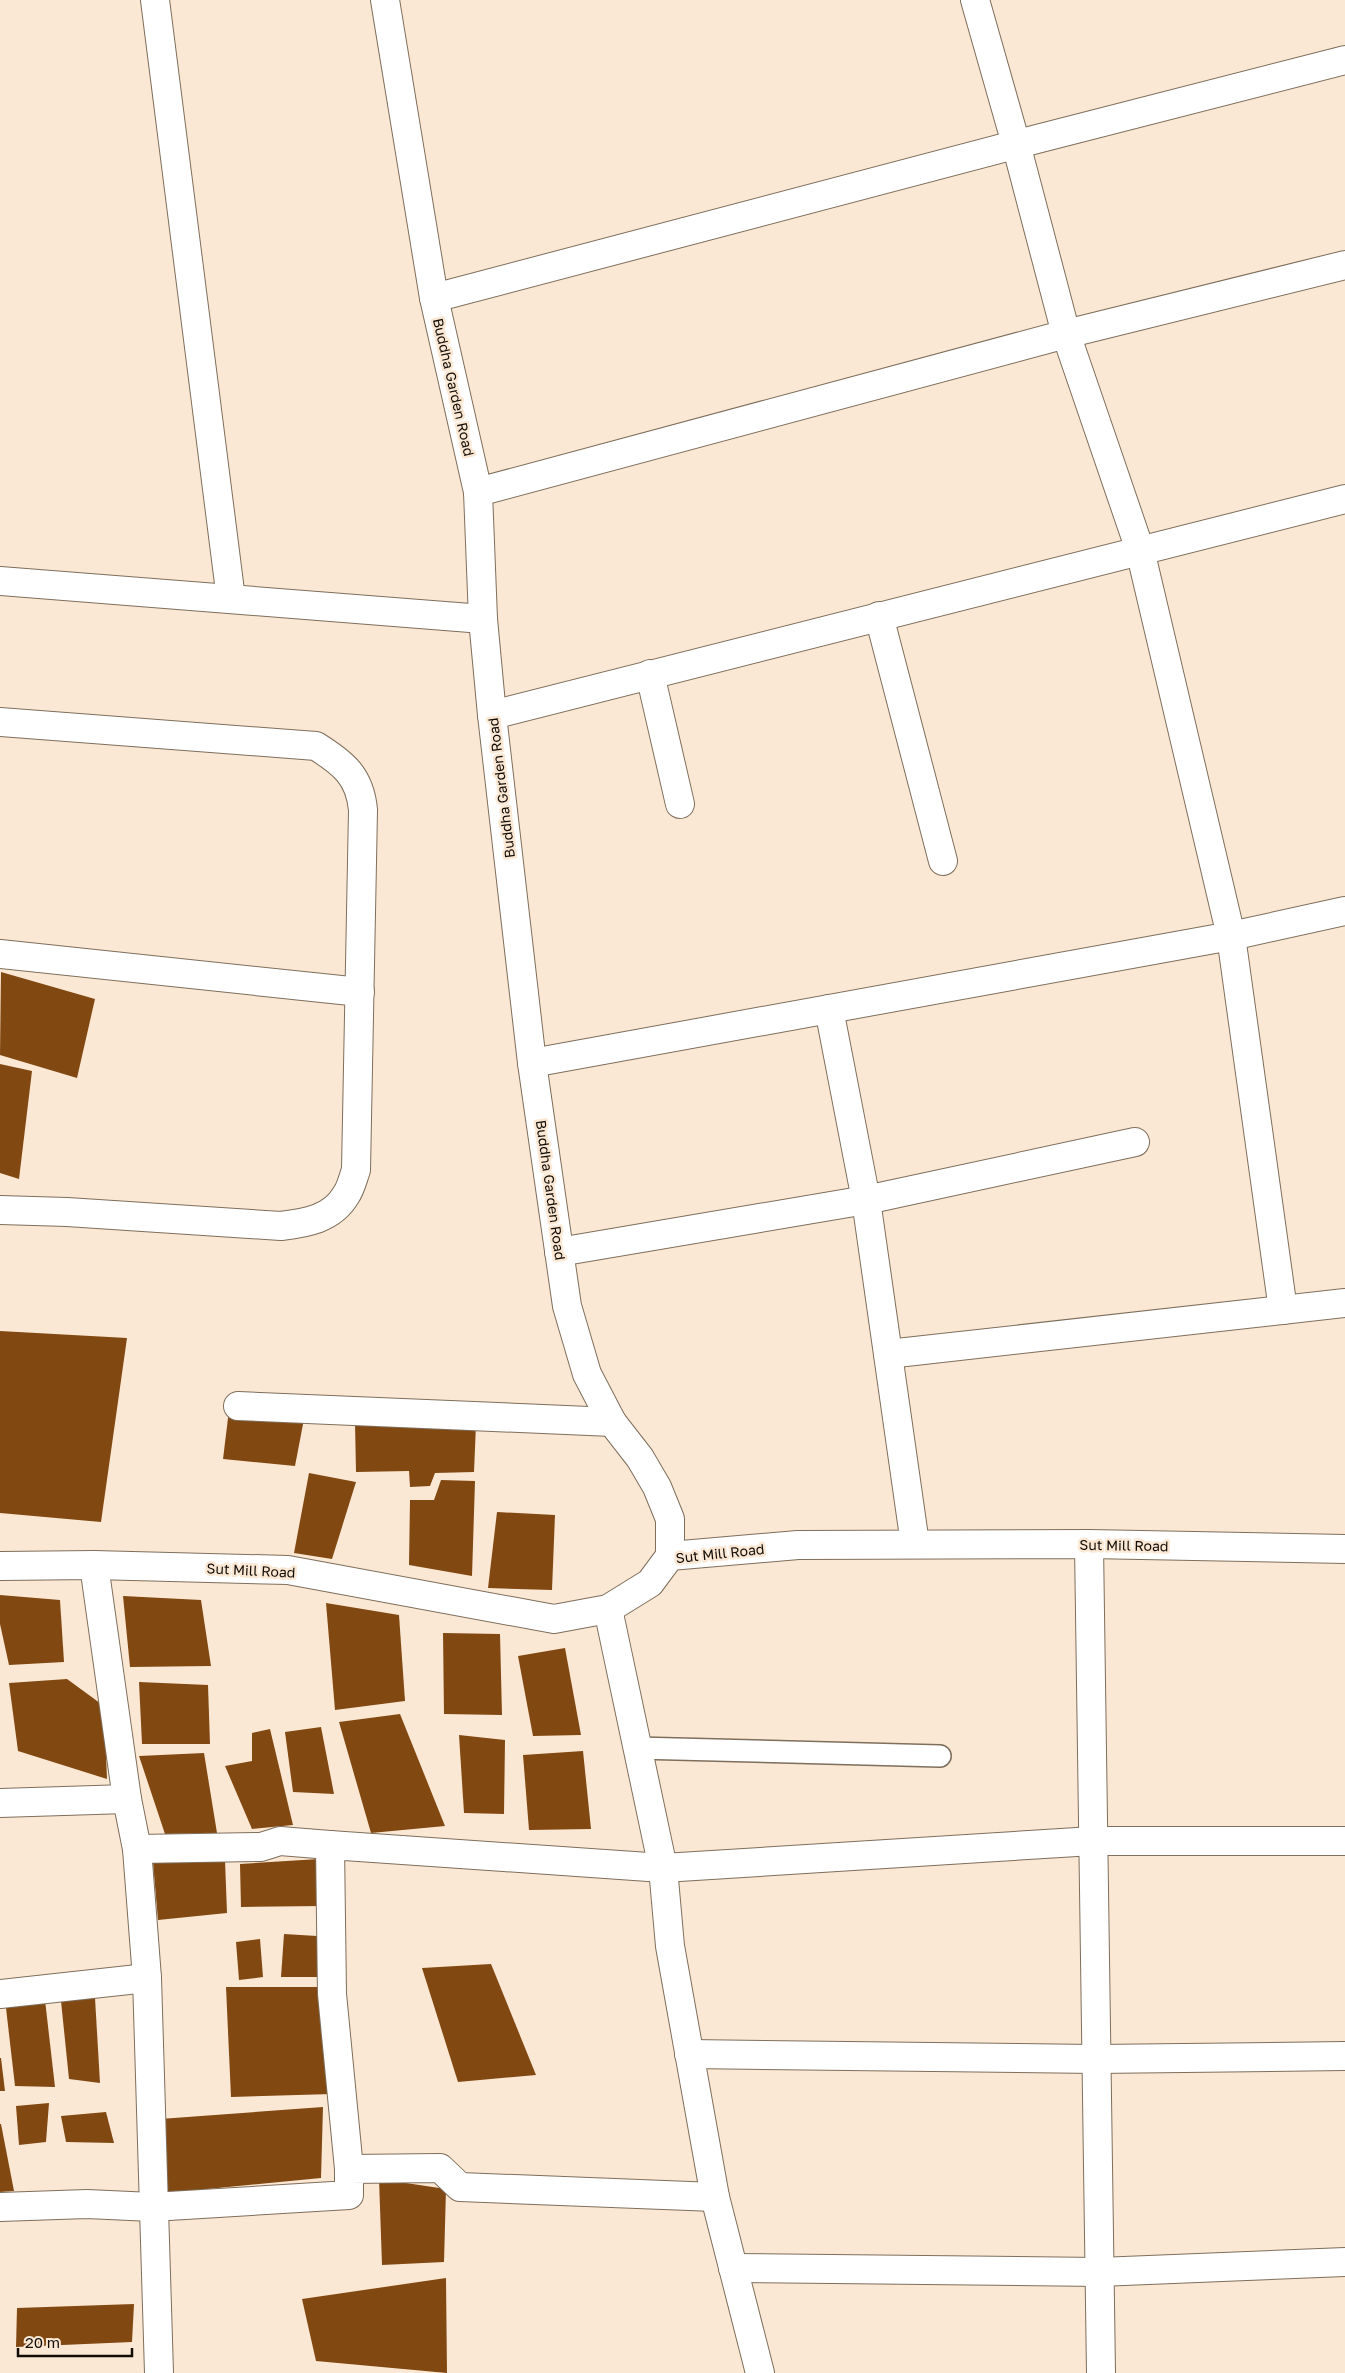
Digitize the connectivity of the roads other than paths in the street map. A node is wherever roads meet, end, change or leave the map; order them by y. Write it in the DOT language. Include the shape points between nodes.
graph roads {
  1 [pos="155,0"];
  2 [pos="385,0"];
  3 [pos="974,0"];
  4 [pos="1345,60"];
  5 [pos="1016,144"];
  6 [pos="1345,265"];
  7 [pos="434,298"];
  8 [pos="1066,334"];
  9 [pos="478,492"];
  10 [pos="1345,498"];
  11 [pos="1140,550"];
  12 [pos="0,581"];
  13 [pos="231,599"];
  14 [pos="879,616"];
  15 [pos="484,619"];
  16 [pos="650,674"];
  17 [pos="492,715"];
  18 [pos="0,722"];
  19 [pos="680,804"];
  20 [pos="943,861"];
  21 [pos="1345,911"];
  22 [pos="1231,936"];
  23 [pos="0,954"];
  24 [pos="360,992"];
  25 [pos="829,1009"];
  26 [pos="532,1063"];
  27 [pos="1135,1142"];
  28 [pos="866,1200"];
  29 [pos="0,1210"];
  30 [pos="560,1252"];
  31 [pos="1345,1303"];
  32 [pos="1283,1310"];
  33 [pos="888,1354"];
  34 [pos="238,1406"];
  35 [pos="612,1422"];
  36 [pos="915,1544"];
  37 [pos="1089,1544"];
  38 [pos="1345,1549"];
  39 [pos="670,1556"];
  40 [pos="94,1565"];
  41 [pos="0,1566"];
  42 [pos="608,1609"];
  43 [pos="637,1748"];
  44 [pos="940,1756"];
  45 [pos="126,1799"];
  46 [pos="0,1803"];
  47 [pos="1093,1841"];
  48 [pos="1345,1841"];
  49 [pos="330,1845"];
  50 [pos="137,1849"];
  51 [pos="663,1868"];
  52 [pos="147,1978"];
  53 [pos="0,1994"];
  54 [pos="688,2054"];
  55 [pos="1345,2056"];
  56 [pos="1096,2059"];
  57 [pos="349,2169"];
  58 [pos="715,2197"];
  59 [pos="0,2207"];
  60 [pos="152,2207"];
  61 [pos="1345,2262"];
  62 [pos="733,2268"];
  63 [pos="1099,2272"];
  64 [pos="159,2373"];
  65 [pos="760,2373"];
  66 [pos="1101,2373"];
  1 -- 13 [label="street"];
  2 -- 7 [label="street, Buddha Garden Road"];
  3 -- 5 [label="street"];
  4 -- 5 [label="street"];
  5 -- 7 [label="street"];
  5 -- 8 [label="street"];
  6 -- 8 [label="street"];
  7 -- 9 [label="street, Buddha Garden Road"];
  8 -- 9 [label="street"];
  8 -- 11 [label="street"];
  9 -- 15 [label="street, Buddha Garden Road"];
  10 -- 11 [label="street"];
  11 -- 14 [label="street"];
  11 -- 22 [label="street"];
  12 -- 13 [label="street"];
  13 -- 15 [label="street"];
  14 -- 16 [label="street"];
  14 -- 20 [label="street"];
  15 -- 17 [label="street, Buddha Garden Road"];
  16 -- 17 [label="street"];
  16 -- 19 [label="street"];
  17 -- 26 [label="street, Buddha Garden Road"];
  18 -- 24 [label="street" via="316,746 338,760 362,793"];
  21 -- 22 [label="street"];
  22 -- 25 [label="street"];
  22 -- 32 [label="street"];
  23 -- 24 [label="street"];
  24 -- 29 [label="street" via="356,1170 346,1196 331,1212 311,1222 281,1226"];
  25 -- 26 [label="street"];
  25 -- 28 [label="street"];
  26 -- 30 [label="street, Buddha Garden Road"];
  27 -- 28 [label="street"];
  28 -- 30 [label="street"];
  28 -- 33 [label="street"];
  30 -- 35 [label="street, Buddha Garden Road" via="567,1306 586,1374"];
  31 -- 32 [label="street"];
  32 -- 33 [label="street"];
  33 -- 36 [label="street"];
  34 -- 35 [label="street"];
  35 -- 39 [label="street, Buddha Garden Road" via="640,1458 657,1487 670,1519"];
  36 -- 37 [label="street, Sut Mill Road"];
  36 -- 39 [label="street, Sut Mill Road" via="798,1545"];
  37 -- 38 [label="street, Sut Mill Road"];
  37 -- 47 [label="street"];
  39 -- 42 [label="street, Sut Mill Road" via="650,1583"];
  40 -- 41 [label="street, Sut Mill Road"];
  40 -- 42 [label="street, Sut Mill Road" via="288,1570 554,1618"];
  40 -- 45 [label="street"];
  42 -- 43 [label="street"];
  43 -- 44 [label="lane"];
  43 -- 51 [label="street"];
  45 -- 46 [label="street"];
  45 -- 50 [label="street"];
  47 -- 48 [label="street"];
  47 -- 51 [label="street"];
  47 -- 56 [label="street"];
  49 -- 50 [label="street" via="280,1842 261,1848"];
  49 -- 51 [label="street"];
  49 -- 57 [label="street" via="332,1994"];
  50 -- 52 [label="street"];
  51 -- 54 [label="street" via="670,1946"];
  52 -- 53 [label="street"];
  52 -- 60 [label="street"];
  54 -- 56 [label="street"];
  54 -- 58 [label="street"];
  55 -- 56 [label="street"];
  56 -- 63 [label="street"];
  57 -- 58 [label="street" via="440,2168 460,2187"];
  57 -- 60 [label="street" via="349,2195"];
  58 -- 62 [label="street"];
  59 -- 60 [label="street" via="87,2204"];
  60 -- 64 [label="street"];
  61 -- 63 [label="street"];
  62 -- 63 [label="street"];
  62 -- 65 [label="street"];
  63 -- 66 [label="street"];
}
